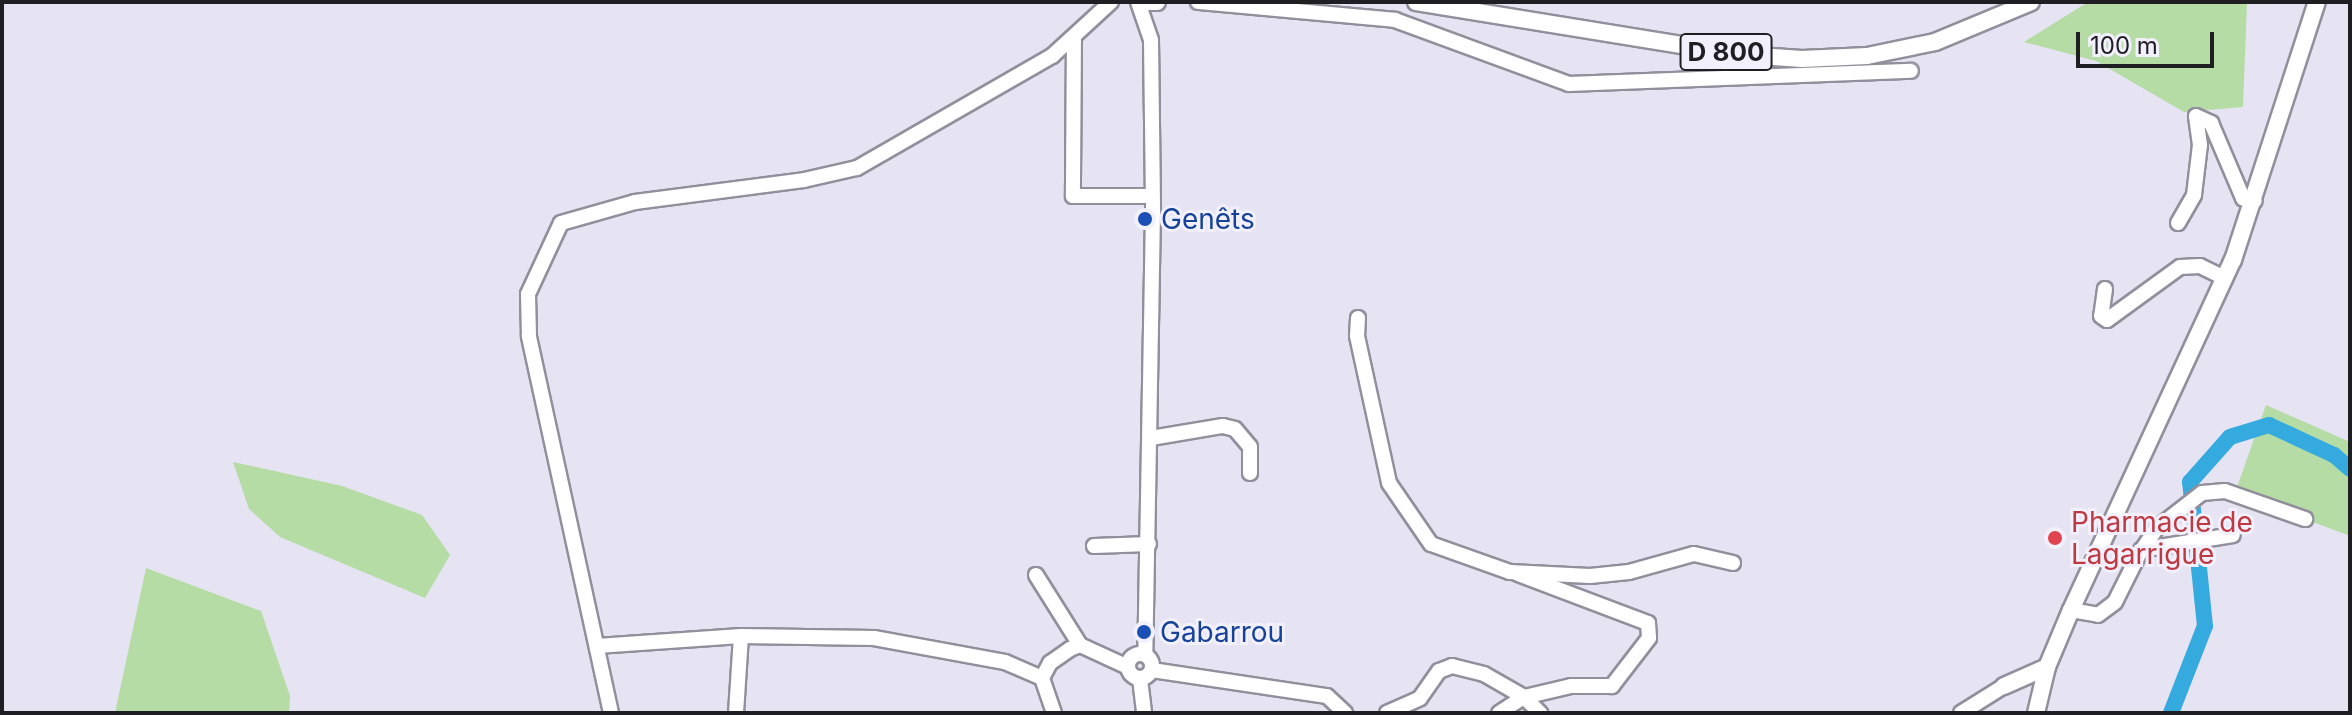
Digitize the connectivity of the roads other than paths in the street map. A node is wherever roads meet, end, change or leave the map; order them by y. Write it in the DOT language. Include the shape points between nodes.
graph roads {
  1 [pos="1111,2"];
  2 [pos="1138,2"];
  3 [pos="1144,2"];
  4 [pos="1157,2"];
  5 [pos="1164,2"];
  6 [pos="1198,2"];
  7 [pos="1416,2"];
  8 [pos="2031,2"];
  9 [pos="2317,2"];
  10 [pos="1074,37"];
  11 [pos="1151,40"];
  12 [pos="1911,71"];
  13 [pos="1152,196"];
  14 [pos="2255,201"];
  15 [pos="2178,223"];
  16 [pos="2225,278"];
  17 [pos="2105,289"];
  18 [pos="1358,318"];
  19 [pos="1151,438"];
  20 [pos="1250,473"];
  21 [pos="2305,519"];
  22 [pos="2233,535"];
  23 [pos="1149,544"];
  24 [pos="1094,546"];
  25 [pos="2141,550"];
  26 [pos="1733,563"];
  27 [pos="1510,572"];
  28 [pos="1036,575"];
  29 [pos="2071,610"];
  30 [pos="741,636"];
  31 [pos="1080,645"];
  32 [pos="597,646"];
  33 [pos="1145,655"];
  34 [pos="1128,667"];
  35 [pos="2047,667"];
  36 [pos="1146,674"];
  37 [pos="1042,678"];
  38 [pos="2004,686"];
  39 [pos="1524,697"];
  40 [pos="1422,706"];
  41 [pos="611,713"];
  42 [pos="736,713"];
  43 [pos="1054,713"];
  44 [pos="1144,713"];
  45 [pos="1345,713"];
  46 [pos="1387,713"];
  47 [pos="1499,713"];
  48 [pos="1540,713"];
  49 [pos="1961,713"];
  50 [pos="2036,713"];
  1 -- 10 [label="street"];
  2 -- 11 [label="street"];
  3 -- 4 [label="main road"];
  5 -- 11 [label="street"];
  6 -- 12 [label="street" via="1395,20 1569,84"];
  7 -- 8 [label="main road, D 800" via="1745,55 1814,59 1885,54 1935,42"];
  9 -- 14 [label="main road"];
  10 -- 13 [label="street" via="1073,196"];
  10 -- 32 [label="street" via="1052,56 857,168 635,202 561,223 528,294 529,336"];
  11 -- 13 [label="street"];
  13 -- 19 [label="street"];
  14 -- 15 [label="street" via="2243,198 2211,123 2196,116 2200,145 2194,195"];
  14 -- 16 [label="main road"];
  16 -- 17 [label="street" via="2200,266 2180,267 2107,320 2101,316"];
  16 -- 29 [label="main road"];
  18 -- 27 [label="street" via="1357,336 1389,483 1431,544"];
  19 -- 20 [label="street" via="1223,426 1235,429 1250,447"];
  19 -- 23 [label="street"];
  21 -- 25 [label="street" via="2225,491 2202,493"];
  22 -- 25 [label="street"];
  23 -- 24 [label="street"];
  23 -- 33 [label="street"];
  25 -- 29 [label="street" via="2115,602 2098,615"];
  26 -- 27 [label="street" via="1694,554 1629,572 1590,576"];
  27 -- 39 [label="street" via="1648,623 1649,638 1612,686 1571,686"];
  28 -- 31 [label="street"];
  29 -- 35 [label="main road"];
  30 -- 32 [label="street"];
  30 -- 37 [label="street" via="874,638 1005,662"];
  30 -- 42 [label="street"];
  31 -- 34 [label="street"];
  31 -- 37 [label="street" via="1050,663"];
  32 -- 41 [label="street"];
  33 -- 34 [label="street" via="1133,656"];
  33 -- 36 [label="street"];
  34 -- 36 [label="street"];
  35 -- 38 [label="main road"];
  35 -- 50 [label="main road"];
  36 -- 44 [label="street"];
  36 -- 45 [label="street" via="1327,696"];
  37 -- 43 [label="street"];
  38 -- 49 [label="street"];
  39 -- 40 [label="street" via="1484,674 1452,666 1439,671"];
  39 -- 47 [label="street"];
  39 -- 48 [label="street"];
  40 -- 46 [label="street"];
}
